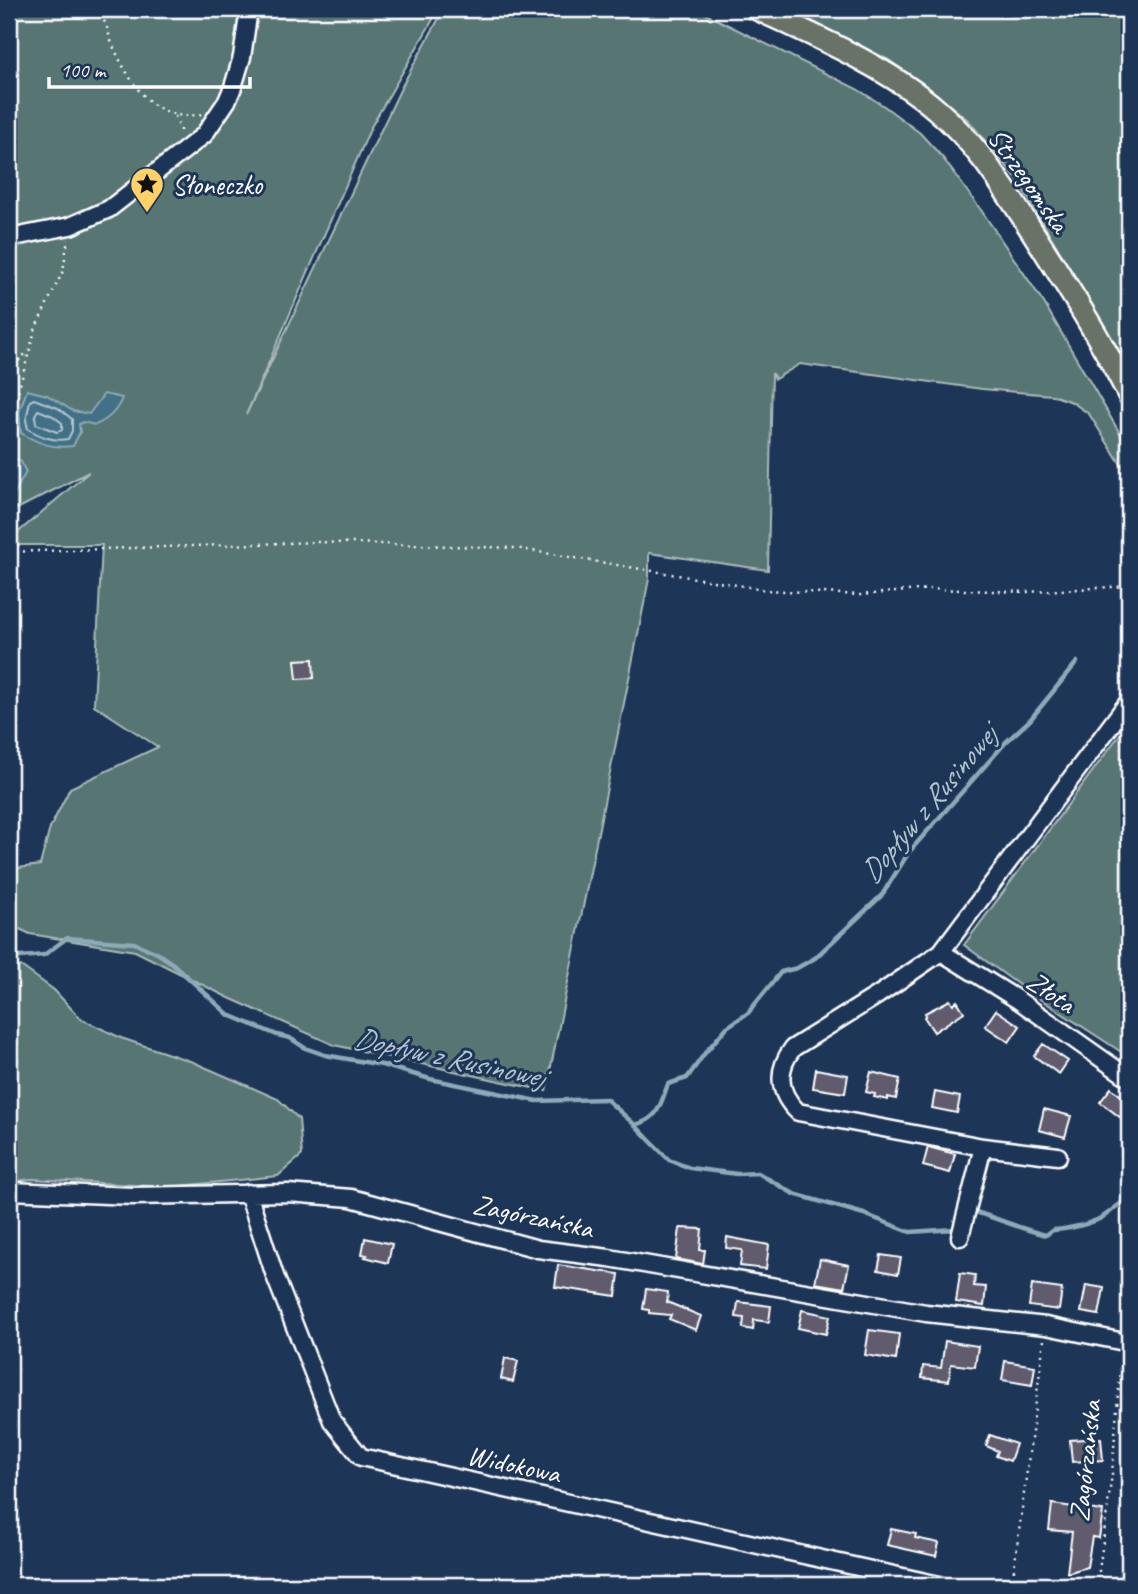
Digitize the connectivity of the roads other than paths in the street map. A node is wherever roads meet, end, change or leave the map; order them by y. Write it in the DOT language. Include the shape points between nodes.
graph roads {
  1 [pos="249,9"];
  2 [pos="757,9"];
  3 [pos="9,238"];
  4 [pos="1129,396"];
  5 [pos="1129,701"];
  6 [pos="941,952"];
  7 [pos="1129,1078"];
  8 [pos="983,1147"];
  9 [pos="1058,1156"];
  10 [pos="9,1191"];
  11 [pos="248,1193"];
  12 [pos="960,1237"];
  13 [pos="1126,1342"];
  14 [pos="939,1585"];
  1 -- 3 [label="street" via="243,57 233,87 204,135 109,209 69,226"];
  2 -- 4 [label="main road, Strzegomska" via="852,55 903,86 937,109 983,156 1050,259"];
  5 -- 6 [label="street"];
  6 -- 7 [label="street, Złota"];
  6 -- 8 [label="street" via="793,1048 780,1076 782,1091 798,1112"];
  8 -- 9 [label="street"];
  8 -- 12 [label="street"];
  10 -- 11 [label="street, Zagórzańska" via="133,1196"];
  11 -- 13 [label="street, Zagórzańska" via="351,1198 538,1249"];
  11 -- 14 [label="street, Widokowa" via="331,1421 361,1457"];
}
